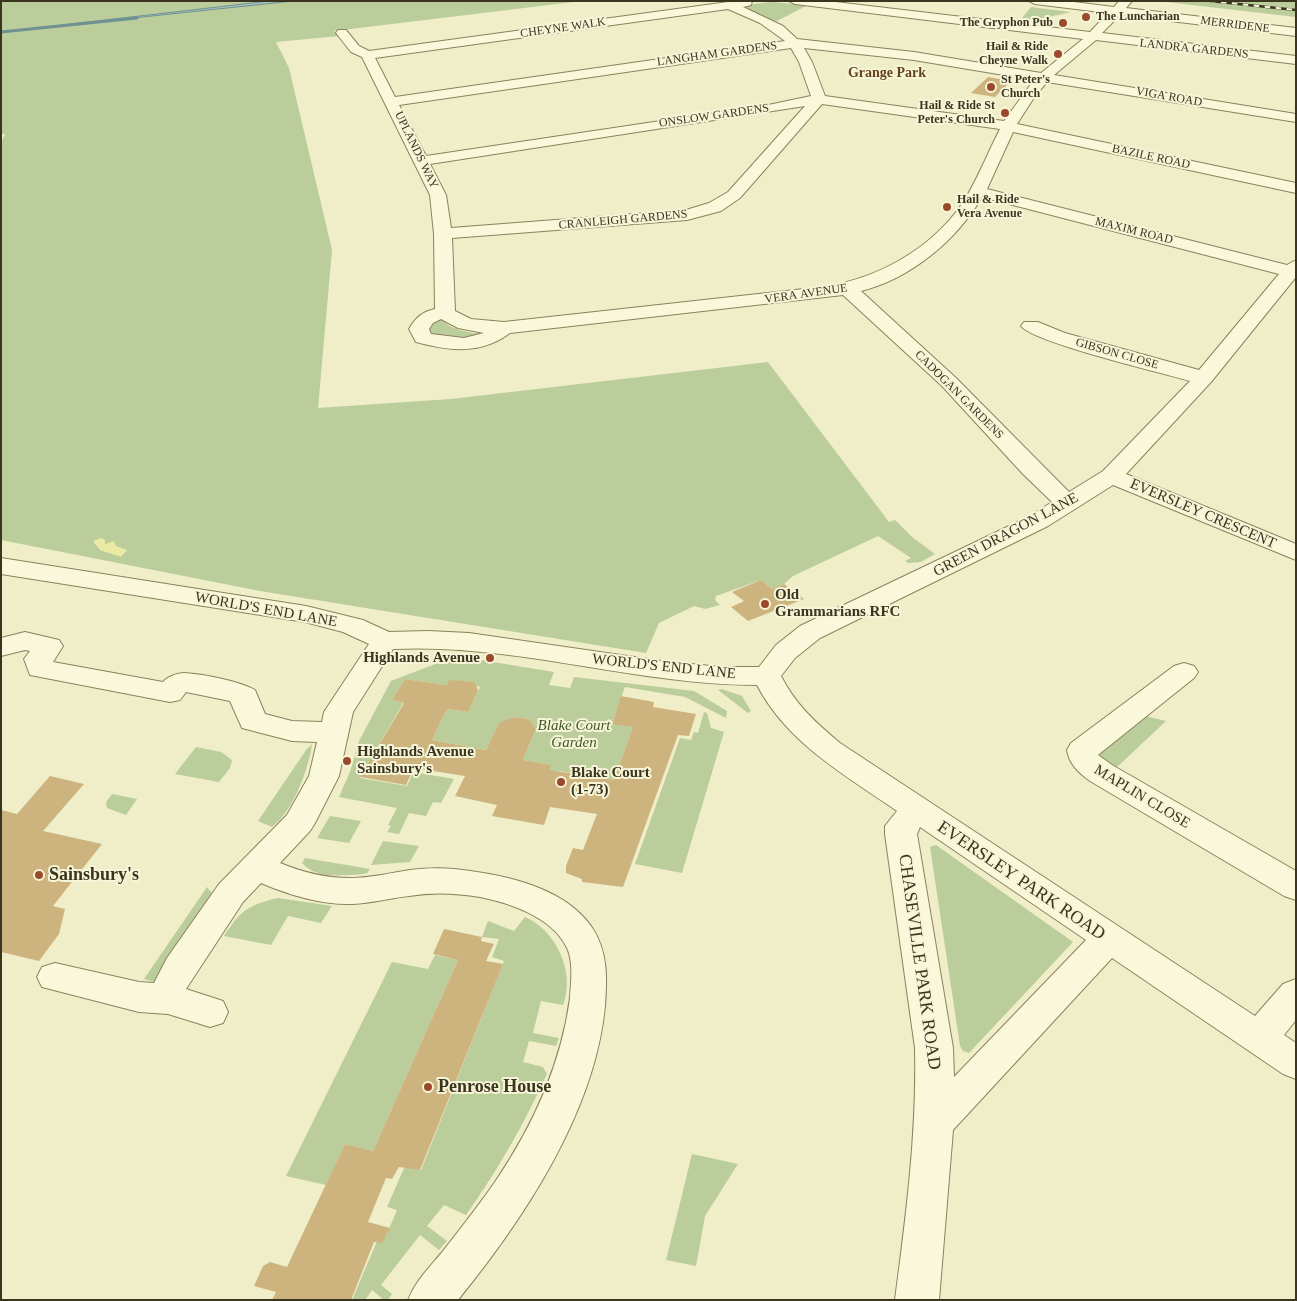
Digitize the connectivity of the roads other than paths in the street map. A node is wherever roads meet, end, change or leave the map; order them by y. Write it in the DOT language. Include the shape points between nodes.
graph roads {
  1 [pos="758,1"];
  2 [pos="795,1"];
  3 [pos="1035,1"];
  4 [pos="816,4"];
  5 [pos="728,5"];
  6 [pos="1121,6"];
  7 [pos="801,13"];
  8 [pos="1296,32"];
  9 [pos="342,33"];
  10 [pos="1091,37"];
  11 [pos="796,43"];
  12 [pos="367,55"];
  13 [pos="1296,60"];
  14 [pos="1043,77"];
  15 [pos="819,99"];
  16 [pos="392,102"];
  17 [pos="1296,118"];
  18 [pos="1007,126"];
  19 [pos="420,160"];
  20 [pos="1296,188"];
  21 [pos="978,191"];
  22 [pos="443,234"];
  23 [pos="1293,268"];
  24 [pos="847,289"];
  25 [pos="445,313"];
  26 [pos="1031,326"];
  27 [pos="504,328"];
  28 [pos="1204,378"];
  29 [pos="1111,476"];
  30 [pos="1068,504"];
  31 [pos="1296,553"];
  32 [pos="1,566"];
  33 [pos="385,641"];
  34 [pos="1,647"];
  35 [pos="1184,672"];
  36 [pos="767,676"];
  37 [pos="333,732"];
  38 [pos="917,811"];
  39 [pos="258,867"];
  40 [pos="1296,887"];
  41 [pos="1108,939"];
  42 [pos="55,977"];
  43 [pos="1296,994"];
  44 [pos="164,998"];
  45 [pos="210,1012"];
  46 [pos="1259,1038"];
  47 [pos="1296,1063"];
  48 [pos="936,1122"];
  49 [pos="430,1300"];
  50 [pos="917,1300"];
  1 -- 5 [label="street, CHEYNE WALK"];
  2 -- 4 [label="street"];
  3 -- 6 [label="street, MERRIDENE"];
  4 -- 7 [label="street"];
  4 -- 10 [label="street"];
  5 -- 11 [label="street" via="782,23"];
  5 -- 12 [label="street, CHEYNE WALK"];
  6 -- 8 [label="street, MERRIDENE"];
  6 -- 10 [label="street, VERA AVENUE"];
  9 -- 12 [label="street" via="355,49"];
  10 -- 13 [label="street, LANDRA GARDENS"];
  10 -- 14 [label="street, VERA AVENUE"];
  11 -- 14 [label="street, LANGHAM GARDENS" via="914,56"];
  11 -- 15 [label="street" via="811,72"];
  11 -- 16 [label="street, LANGHAM GARDENS"];
  12 -- 16 [label="street, UPLANDS WAY"];
  14 -- 17 [label="street, VIGA ROAD"];
  14 -- 18 [label="street, VERA AVENUE"];
  15 -- 18 [label="street, ONSLOW GARDENS"];
  15 -- 19 [label="street, ONSLOW GARDENS"];
  15 -- 22 [label="street, CRANLEIGH GARDENS" via="734,195 701,212"];
  16 -- 19 [label="street, UPLANDS WAY"];
  18 -- 20 [label="street, BAZILE ROAD"];
  18 -- 21 [label="street, VERA AVENUE"];
  19 -- 22 [label="street, UPLANDS WAY" via="438,195"];
  21 -- 23 [label="street, MAXIM ROAD"];
  21 -- 24 [label="street, VERA AVENUE" via="928,247 878,278"];
  22 -- 25 [label="street, UPLANDS WAY"];
  23 -- 28 [label="street, GREEN DRAGON LANE"];
  24 -- 27 [label="street, VERA AVENUE"];
  24 -- 30 [label="street, CADOGAN GARDENS" via="949,382"];
  25 -- 27 [label="street" via="455,322"];
  25 -- 27 [label="street" via="431,315 424,321 419,330 423,338 441,344 471,345 494,337"];
  26 -- 28 [label="street, GIBSON CLOSE" via="1058,337"];
  28 -- 29 [label="street, GREEN DRAGON LANE"];
  29 -- 30 [label="street, GREEN DRAGON LANE"];
  29 -- 31 [label="street, EVERSLEY CRESCENT"];
  30 -- 36 [label="street, GREEN DRAGON LANE" via="810,632 790,645"];
  32 -- 33 [label="street, WORLD'S END LANE" via="306,614 353,626"];
  33 -- 36 [label="street, WORLD'S END LANE" via="462,641 662,670 720,676"];
  33 -- 37 [label="street" via="339,712"];
  34 -- 37 [label="street" via="24,642 49,646 38,659 40,669 170,693 183,682 238,693 245,697 252,721 292,731"];
  35 -- 40 [label="street, MAPLIN CLOSE" via="1082,750 1083,756 1101,773"];
  36 -- 38 [label="street, EVERSLEY PARK ROAD" via="779,700 810,734"];
  37 -- 39 [label="street" via="324,776 299,823"];
  38 -- 41 [label="street, EVERSLEY PARK ROAD"];
  38 -- 48 [label="street, CHASEVILLE PARK ROAD" via="902,826 901,834 934,1048"];
  39 -- 44 [label="street" via="231,893 179,969"];
  39 -- 49 [label="street" via="282,879 344,891 434,881 501,888 544,905 565,920 581,939 589,969 589,1004 576,1062 568,1082 513,1193"];
  41 -- 46 [label="street, EVERSLEY PARK ROAD"];
  41 -- 48 [label="street"];
  42 -- 44 [label="street" via="138,997"];
  43 -- 46 [label="street"];
  44 -- 45 [label="street"];
  46 -- 47 [label="street, EVERSLEY PARK ROAD"];
  48 -- 50 [label="street, CHASEVILLE PARK ROAD"];
}
